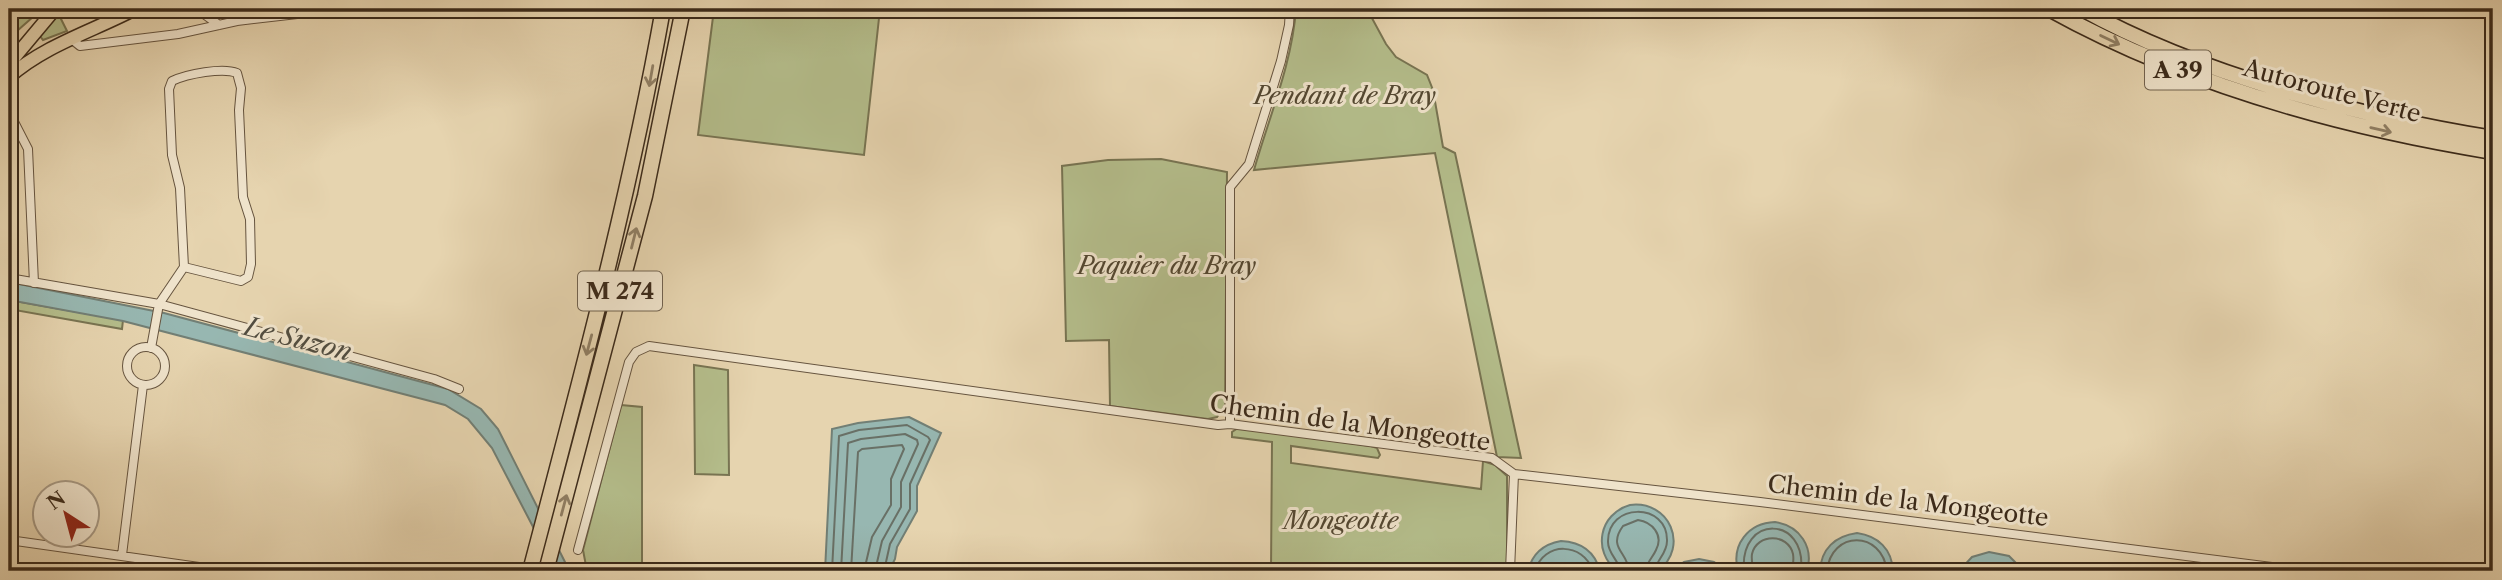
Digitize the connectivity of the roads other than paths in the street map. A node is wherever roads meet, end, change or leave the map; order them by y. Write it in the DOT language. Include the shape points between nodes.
graph roads {
  1 [pos="55,9"];
  2 [pos="135,9"];
  3 [pos="197,9"];
  4 [pos="341,9"];
  5 [pos="663,9"];
  6 [pos="683,9"];
  7 [pos="1290,9"];
  8 [pos="2049,9"];
  9 [pos="2082,9"];
  10 [pos="219,25"];
  11 [pos="71,38"];
  12 [pos="10,62"];
  13 [pos="9,77"];
  14 [pos="9,112"];
  15 [pos="2493,138"];
  16 [pos="2493,152"];
  17 [pos="184,267"];
  18 [pos="9,278"];
  19 [pos="34,283"];
  20 [pos="159,304"];
  21 [pos="151,348"];
  22 [pos="143,385"];
  23 [pos="459,389"];
  24 [pos="1230,424"];
  25 [pos="1514,474"];
  26 [pos="9,540"];
  27 [pos="578,550"];
  28 [pos="122,555"];
  29 [pos="227,571"];
  30 [pos="425,571"];
  31 [pos="435,571"];
  32 [pos="530,571"];
  33 [pos="546,571"];
  34 [pos="1510,571"];
  35 [pos="2304,571"];
  1 -- 12 [label="main road"];
  2 -- 11 [label="main road"];
  3 -- 10 [label="street"];
  4 -- 10 [label="street"];
  5 -- 32 [label="highway, M 274, one-way" via="611,259"];
  33 -- 6 [label="highway, M 274, one-way" via="645,196"];
  7 -- 24 [label="street" via="1281,61 1249,164 1230,187"];
  8 -- 16 [label="highway, Autoroute Verte / A 39, one-way" via="2131,51 2252,96"];
  9 -- 15 [label="highway, Autoroute Verte / A 39" via="2138,37 2262,83 2400,120"];
  10 -- 11 [label="street" via="80,46"];
  11 -- 12 [label="main road"];
  11 -- 13 [label="main road"];
  14 -- 19 [label="street" via="28,149"];
  17 -- 17 [label="street" via="241,281 251,264 250,219 243,197 241,80 229,70 182,77 172,81 169,89"];
  17 -- 20 [label="street"];
  18 -- 19 [label="street"];
  19 -- 20 [label="street"];
  20 -- 21 [label="street"];
  20 -- 23 [label="street"];
  21 -- 22 [label="street" via="162,355 165,367 155,383"];
  21 -- 22 [label="street" via="139,348 127,362 132,379"];
  22 -- 28 [label="street"];
  24 -- 25 [label="street, Chemin de la Mongeotte" via="1492,458"];
  24 -- 27 [label="street, Chemin de la Mongeotte" via="649,346 629,362"];
  25 -- 34 [label="street"];
  25 -- 35 [label="street, Chemin de la Mongeotte"];
  26 -- 28 [label="street"];
  28 -- 29 [label="street"];
  30 -- 31 [label="street"];
}
